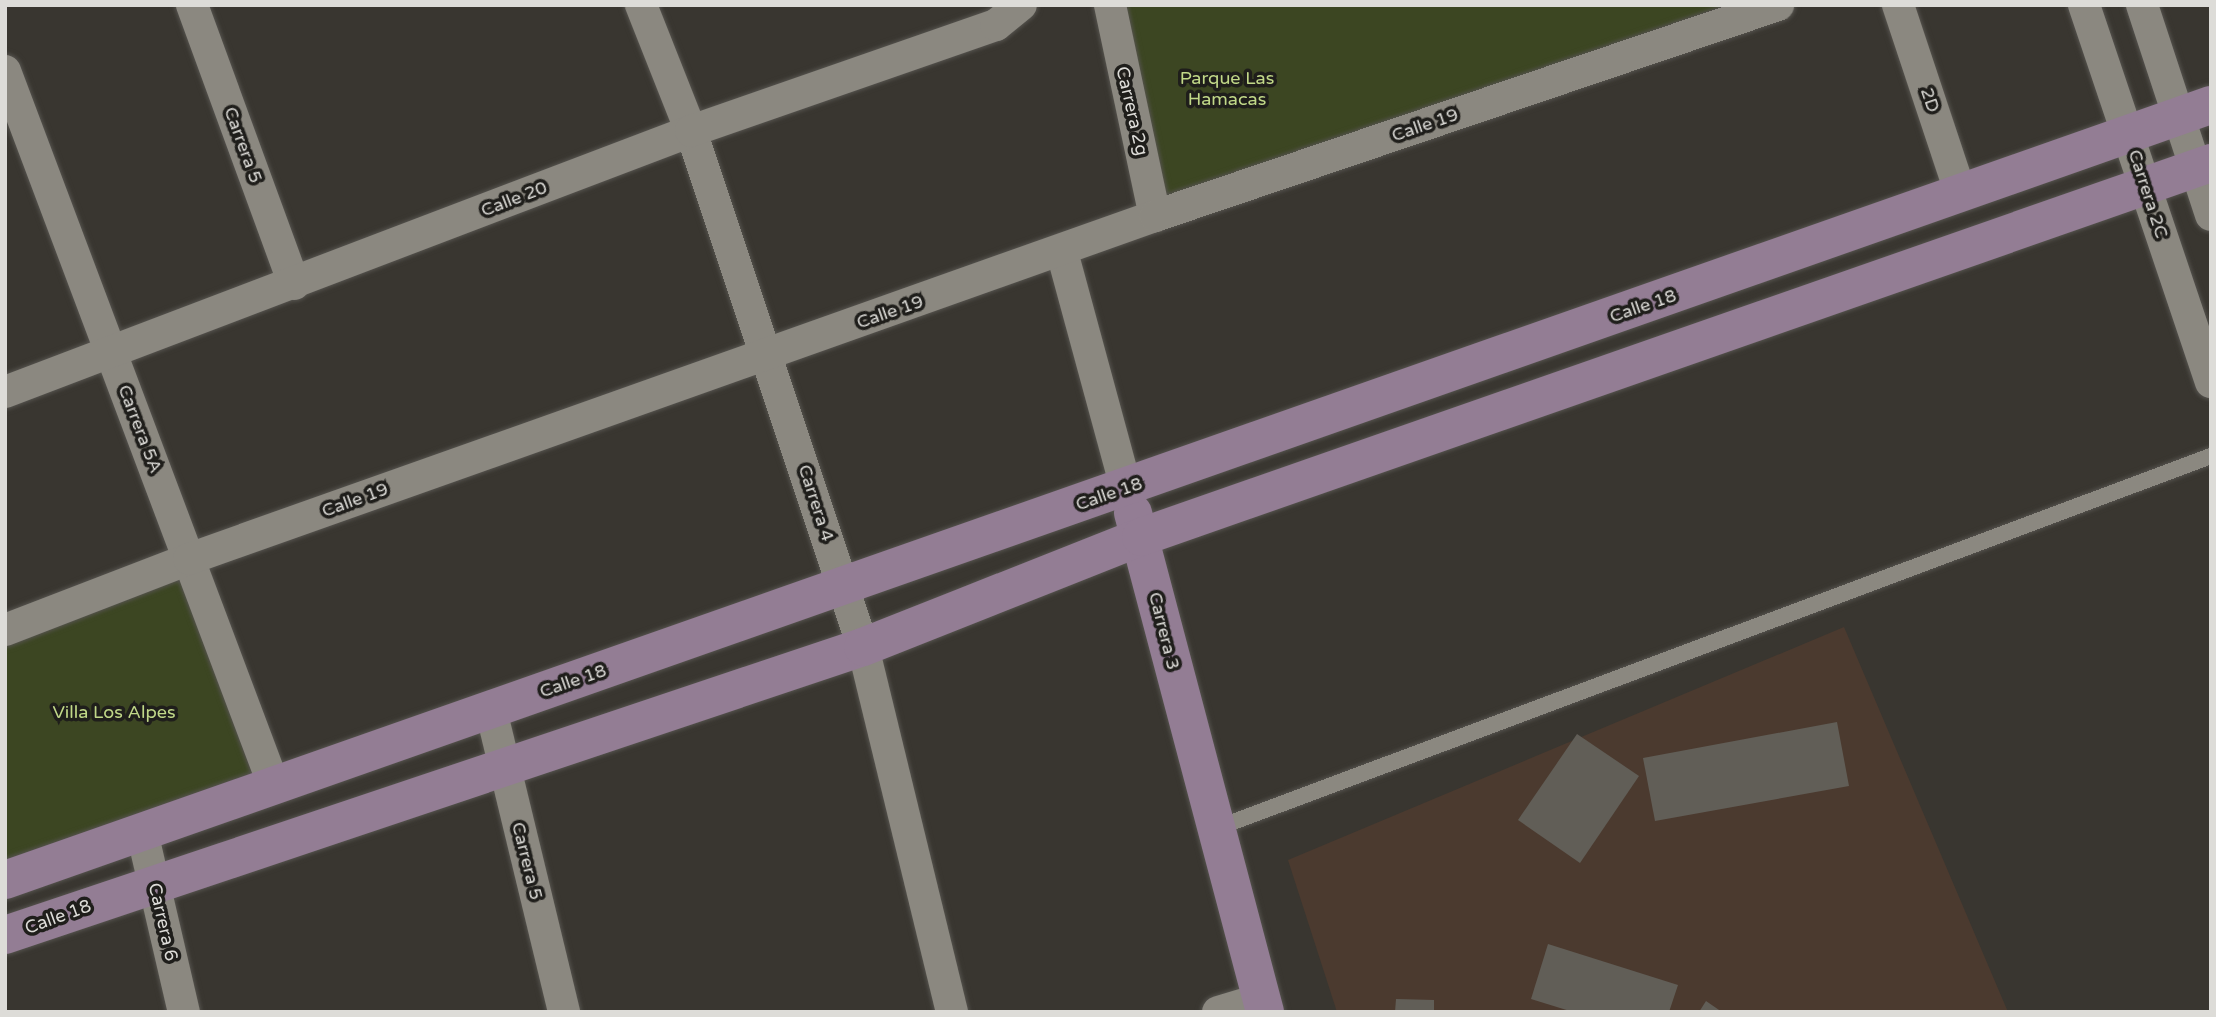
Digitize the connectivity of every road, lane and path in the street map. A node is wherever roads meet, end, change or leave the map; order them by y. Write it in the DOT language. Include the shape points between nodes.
graph roads {
  1 [pos="192,5"];
  2 [pos="641,5"];
  3 [pos="1021,5"];
  4 [pos="1110,5"];
  5 [pos="1778,5"];
  6 [pos="1898,5"];
  7 [pos="2084,5"];
  8 [pos="2142,5"];
  9 [pos="5,71"];
  10 [pos="2195,110"];
  11 [pos="691,131"];
  12 [pos="2128,133"];
  13 [pos="2203,165"];
  14 [pos="2144,184"];
  15 [pos="1961,194"];
  16 [pos="2211,215"];
  17 [pos="1155,216"];
  18 [pos="1062,252"];
  19 [pos="294,284"];
  20 [pos="110,349"];
  21 [pos="767,354"];
  22 [pos="2211,382"];
  23 [pos="5,392"];
  24 [pos="2211,456"];
  25 [pos="1126,488"];
  26 [pos="1141,537"];
  27 [pos="189,559"];
  28 [pos="843,586"];
  29 [pos="5,630"];
  30 [pos="863,647"];
  31 [pos="491,710"];
  32 [pos="505,768"];
  33 [pos="274,786"];
  34 [pos="1214,829"];
  35 [pos="142,832"];
  36 [pos="5,880"];
  37 [pos="154,883"];
  38 [pos="5,935"];
  39 [pos="1263,1006"];
  40 [pos="184,1012"];
  41 [pos="564,1012"];
  42 [pos="952,1012"];
  43 [pos="1219,1012"];
  1 -- 19 [label="street, Carrera 5"];
  2 -- 11 [label="street, Carrera 4"];
  3 -- 11 [label="street, Calle 20" via="996,24"];
  4 -- 17 [label="street, Carrera 2g"];
  5 -- 17 [label="street, Calle 19"];
  6 -- 15 [label="street, 2D"];
  7 -- 12 [label="street, Carrera 2C"];
  8 -- 10 [label="street"];
  9 -- 20 [label="street, Carrera 5A"];
  10 -- 12 [label="main road, Calle 18"];
  10 -- 13 [label="street"];
  11 -- 19 [label="street, Calle 20"];
  11 -- 21 [label="street, Carrera 4"];
  12 -- 14 [label="street, Carrera 2C"];
  12 -- 15 [label="main road, Calle 18"];
  13 -- 14 [label="main road, Calle 18"];
  13 -- 16 [label="street"];
  14 -- 22 [label="street, Carrera 2C"];
  14 -- 26 [label="main road, Calle 18"];
  15 -- 25 [label="main road, Calle 18"];
  17 -- 18 [label="street, Calle 19"];
  18 -- 21 [label="street, Calle 19"];
  18 -- 25 [label="street, Carrera 3"];
  19 -- 20 [label="street, Calle 20"];
  20 -- 23 [label="street, Calle 20"];
  20 -- 27 [label="street, Carrera 5A"];
  21 -- 27 [label="street, Calle 19"];
  21 -- 28 [label="street, Carrera 4"];
  24 -- 34 [label="lane"];
  25 -- 26 [label="main road, Carrera 3"];
  25 -- 28 [label="main road, Calle 18"];
  26 -- 30 [label="main road, Calle 18"];
  26 -- 34 [label="main road, Carrera 3"];
  27 -- 29 [label="street, Calle 19"];
  27 -- 33 [label="street, Carrera 5A"];
  28 -- 30 [label="street, Carrera 4"];
  28 -- 31 [label="main road, Calle 18"];
  30 -- 32 [label="main road, Calle 18"];
  30 -- 42 [label="street, Carrera 4"];
  31 -- 32 [label="street, Carrera 5"];
  31 -- 33 [label="main road, Calle 18"];
  32 -- 37 [label="main road, Calle 18"];
  32 -- 41 [label="street, Carrera 5"];
  33 -- 35 [label="main road, Calle 18"];
  34 -- 39 [label="main road, Carrera 3"];
  35 -- 36 [label="main road, Calle 18"];
  35 -- 37 [label="street, Carrera 6"];
  37 -- 38 [label="main road, Calle 18"];
  37 -- 40 [label="street, Carrera 6"];
  39 -- 43 [label="street"];
}
